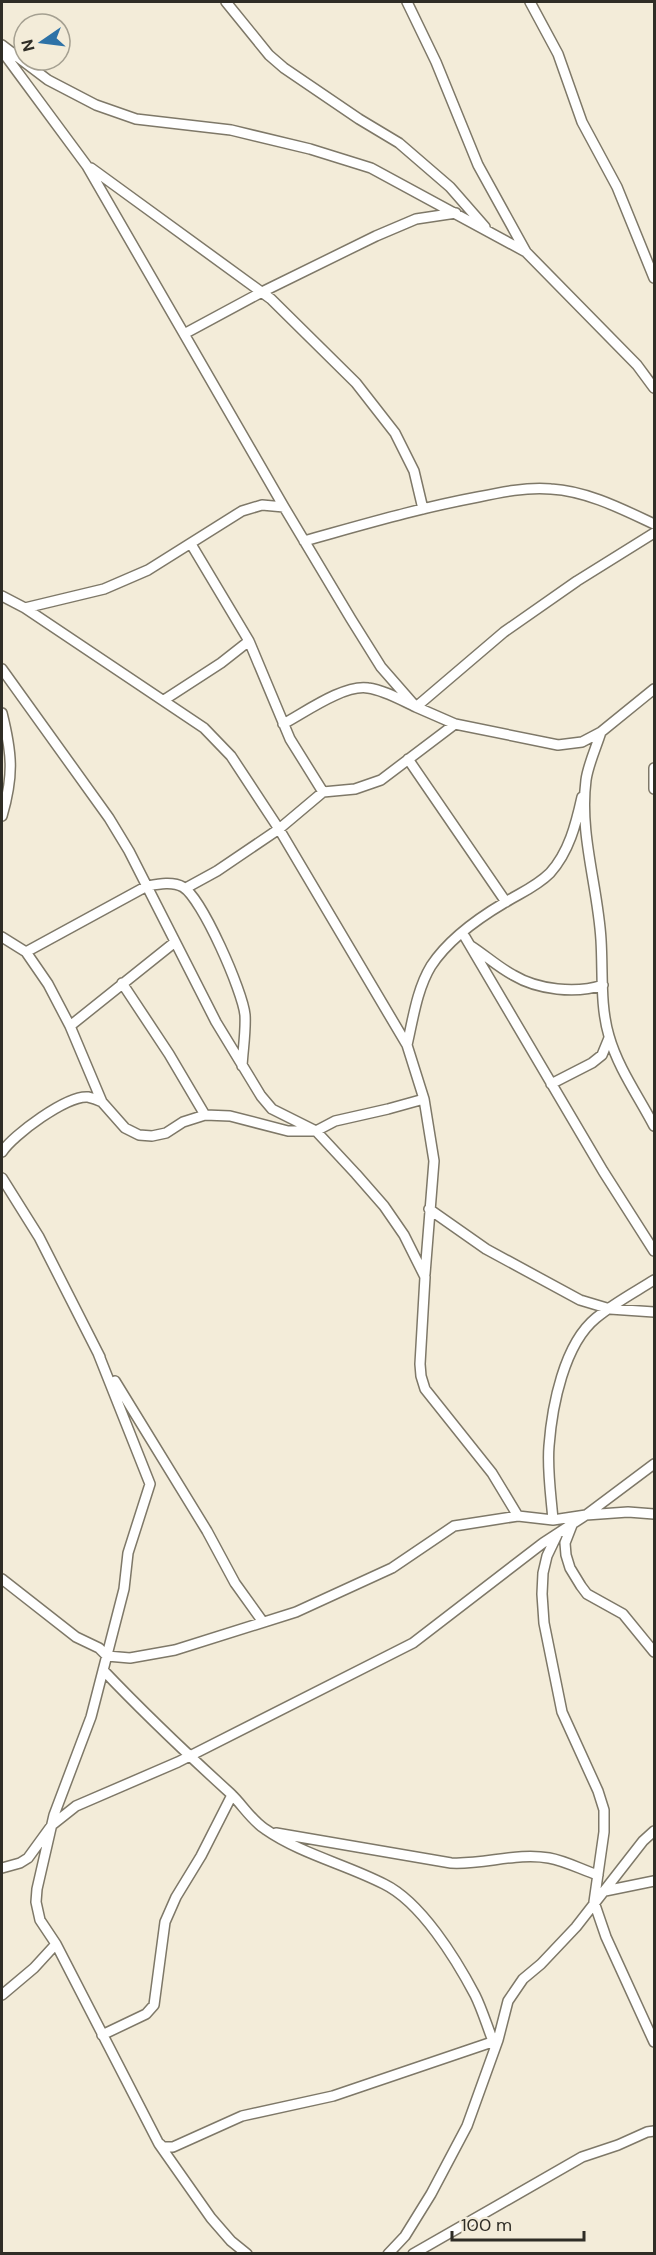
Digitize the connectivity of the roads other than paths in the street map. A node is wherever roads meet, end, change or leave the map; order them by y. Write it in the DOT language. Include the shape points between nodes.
graph roads {
  1 [pos="226,2"];
  2 [pos="407,2"];
  3 [pos="530,2"];
  4 [pos="2,45"];
  5 [pos="2,51"];
  6 [pos="87,166"];
  7 [pos="456,213"];
  8 [pos="491,233"];
  9 [pos="526,252"];
  10 [pos="654,278"];
  11 [pos="262,292"];
  12 [pos="184,334"];
  13 [pos="654,388"];
  14 [pos="284,507"];
  15 [pos="423,509"];
  16 [pos="654,524"];
  17 [pos="654,533"];
  18 [pos="304,541"];
  19 [pos="191,544"];
  20 [pos="2,596"];
  21 [pos="25,608"];
  22 [pos="249,642"];
  23 [pos="2,669"];
  24 [pos="654,690"];
  25 [pos="164,700"];
  26 [pos="416,707"];
  27 [pos="2,713"];
  28 [pos="283,724"];
  29 [pos="456,724"];
  30 [pos="601,732"];
  31 [pos="408,759"];
  32 [pos="654,768"];
  33 [pos="586,780"];
  34 [pos="654,789"];
  35 [pos="323,792"];
  36 [pos="2,816"];
  37 [pos="279,829"];
  38 [pos="147,886"];
  39 [pos="186,888"];
  40 [pos="506,902"];
  41 [pos="2,937"];
  42 [pos="465,937"];
  43 [pos="455,940"];
  44 [pos="175,942"];
  45 [pos="26,952"];
  46 [pos="122,983"];
  47 [pos="603,985"];
  48 [pos="70,1026"];
  49 [pos="609,1038"];
  50 [pos="407,1045"];
  51 [pos="242,1066"];
  52 [pos="551,1084"];
  53 [pos="424,1099"];
  54 [pos="102,1102"];
  55 [pos="205,1115"];
  56 [pos="654,1126"];
  57 [pos="316,1131"];
  58 [pos="2,1152"];
  59 [pos="2,1178"];
  60 [pos="429,1209"];
  61 [pos="654,1251"];
  62 [pos="425,1277"];
  63 [pos="654,1280"];
  64 [pos="610,1309"];
  65 [pos="654,1312"];
  66 [pos="98,1353"];
  67 [pos="654,1464"];
  68 [pos="654,1514"];
  69 [pos="586,1515"];
  70 [pos="518,1516"];
  71 [pos="553,1520"];
  72 [pos="572,1525"];
  73 [pos="558,1533"];
  74 [pos="2,1579"];
  75 [pos="2,1586"];
  76 [pos="20,1592"];
  77 [pos="263,1623"];
  78 [pos="654,1652"];
  79 [pos="107,1656"];
  80 [pos="103,1670"];
  81 [pos="189,1757"];
  82 [pos="232,1795"];
  83 [pos="52,1825"];
  84 [pos="654,1831"];
  85 [pos="269,1832"];
  86 [pos="2,1868"];
  87 [pos="598,1875"];
  88 [pos="654,1881"];
  89 [pos="605,1891"];
  90 [pos="594,1902"];
  91 [pos="56,1944"];
  92 [pos="2,1995"];
  93 [pos="102,2035"];
  94 [pos="496,2040"];
  95 [pos="654,2042"];
  96 [pos="654,2131"];
  97 [pos="159,2144"];
  98 [pos="247,2253"];
  99 [pos="388,2253"];
  100 [pos="412,2253"];
  1 -- 8 [label="street" via="269,55 358,120 399,143 450,187"];
  2 -- 9 [label="street" via="478,165"];
  3 -- 10 [label="street" via="558,54 582,122 617,187"];
  4 -- 7 [label="street" via="48,80 96,105 136,119 231,130 310,149 371,168"];
  5 -- 6 [label="street"];
  6 -- 11 [label="street"];
  6 -- 12 [label="street"];
  7 -- 8 [label="street"];
  7 -- 11 [label="street" via="416,219"];
  8 -- 9 [label="street"];
  9 -- 13 [label="street" via="637,365"];
  11 -- 12 [label="street"];
  11 -- 15 [label="street" via="357,383 395,433 414,471"];
  12 -- 14 [label="street"];
  14 -- 18 [label="street"];
  14 -- 19 [label="street" via="262,505 243,510"];
  15 -- 16 [label="street" via="520,489 552,489 619,508"];
  15 -- 18 [label="street"];
  17 -- 26 [label="street" via="504,632"];
  18 -- 26 [label="street" via="381,667"];
  19 -- 21 [label="street" via="148,570 104,589"];
  19 -- 22 [label="street"];
  20 -- 21 [label="street"];
  21 -- 25 [label="street"];
  22 -- 25 [label="street"];
  22 -- 28 [label="street"];
  23 -- 38 [label="street" via="109,818"];
  24 -- 30 [label="street"];
  25 -- 37 [label="street" via="204,728 231,756"];
  26 -- 28 [label="street" via="368,688 355,688"];
  26 -- 29 [label="street"];
  27 -- 36 [label="street" via="10,746 10,776"];
  28 -- 35 [label="street"];
  29 -- 30 [label="street" via="558,745 582,742"];
  29 -- 31 [label="street"];
  30 -- 33 [label="street"];
  31 -- 35 [label="street" via="369,785"];
  31 -- 40 [label="street"];
  32 -- 34 [label="street"];
  33 -- 40 [label="street" via="567,848 550,872"];
  33 -- 47 [label="street" via="587,839 601,938"];
  35 -- 37 [label="street"];
  37 -- 39 [label="street"];
  37 -- 50 [label="street"];
  38 -- 39 [label="street" via="170,884"];
  38 -- 44 [label="street"];
  38 -- 45 [label="street"];
  39 -- 51 [label="street" via="221,947 243,1003"];
  40 -- 43 [label="street"];
  41 -- 45 [label="street"];
  42 -- 43 [label="street"];
  42 -- 47 [label="street" via="471,946 526,981 570,990"];
  42 -- 52 [label="street"];
  43 -- 50 [label="street" via="431,966 422,984"];
  44 -- 46 [label="street"];
  44 -- 51 [label="street"];
  45 -- 48 [label="street"];
  46 -- 48 [label="street"];
  46 -- 55 [label="street"];
  47 -- 49 [label="street"];
  48 -- 54 [label="street"];
  49 -- 52 [label="street" via="602,1055 592,1063"];
  49 -- 56 [label="street"];
  50 -- 53 [label="street"];
  51 -- 57 [label="street" via="272,1108"];
  52 -- 61 [label="street"];
  53 -- 57 [label="street" via="335,1121"];
  53 -- 60 [label="street" via="434,1161"];
  54 -- 55 [label="street" via="125,1128 140,1136 165,1133"];
  54 -- 58 [label="street" via="87,1097 71,1101 22,1131"];
  55 -- 57 [label="street" via="230,1116 288,1131"];
  57 -- 62 [label="street" via="384,1206"];
  59 -- 66 [label="street" via="39,1237"];
  60 -- 62 [label="street"];
  60 -- 64 [label="street" via="496,1254 580,1300"];
  62 -- 70 [label="street" via="420,1364 425,1389 492,1473"];
  63 -- 64 [label="street"];
  64 -- 65 [label="street"];
  64 -- 71 [label="street" via="589,1325 572,1350 553,1411 549,1448"];
  66 -- 77 [label="street"];
  66 -- 79 [label="street" via="150,1484 128,1553 124,1589"];
  67 -- 69 [label="street"];
  68 -- 69 [label="street"];
  69 -- 71 [label="street"];
  69 -- 72 [label="street"];
  70 -- 71 [label="street"];
  70 -- 77 [label="street" via="454,1526 392,1568"];
  72 -- 73 [label="street"];
  72 -- 78 [label="street" via="565,1543 566,1555 581,1586 623,1614"];
  73 -- 81 [label="street" via="413,1643"];
  73 -- 87 [label="street" via="543,1574 544,1623 562,1712 604,1810"];
  74 -- 76 [label="street"];
  75 -- 76 [label="street"];
  76 -- 79 [label="street"];
  77 -- 79 [label="street" via="175,1650 130,1658"];
  79 -- 80 [label="street"];
  80 -- 81 [label="street"];
  80 -- 83 [label="street" via="91,1717"];
  81 -- 82 [label="street"];
  81 -- 83 [label="street" via="76,1806"];
  82 -- 85 [label="street"];
  82 -- 93 [label="street" via="165,1922 154,2006 146,2014"];
  83 -- 86 [label="street" via="28,1858"];
  83 -- 91 [label="street" via="36,1902 40,1920"];
  84 -- 89 [label="street"];
  85 -- 87 [label="street" via="451,1863 550,1858"];
  85 -- 94 [label="street" via="386,1884 407,1898 461,1971"];
  87 -- 90 [label="street"];
  88 -- 89 [label="street"];
  89 -- 90 [label="street"];
  90 -- 94 [label="street" via="508,2001"];
  90 -- 95 [label="street"];
  91 -- 92 [label="street"];
  91 -- 93 [label="street"];
  93 -- 97 [label="street"];
  94 -- 97 [label="street" via="333,2096 242,2116 173,2147"];
  94 -- 99 [label="street" via="467,2126 405,2236"];
  96 -- 100 [label="street" via="582,2157"];
  97 -- 98 [label="street" via="211,2218"];
}
